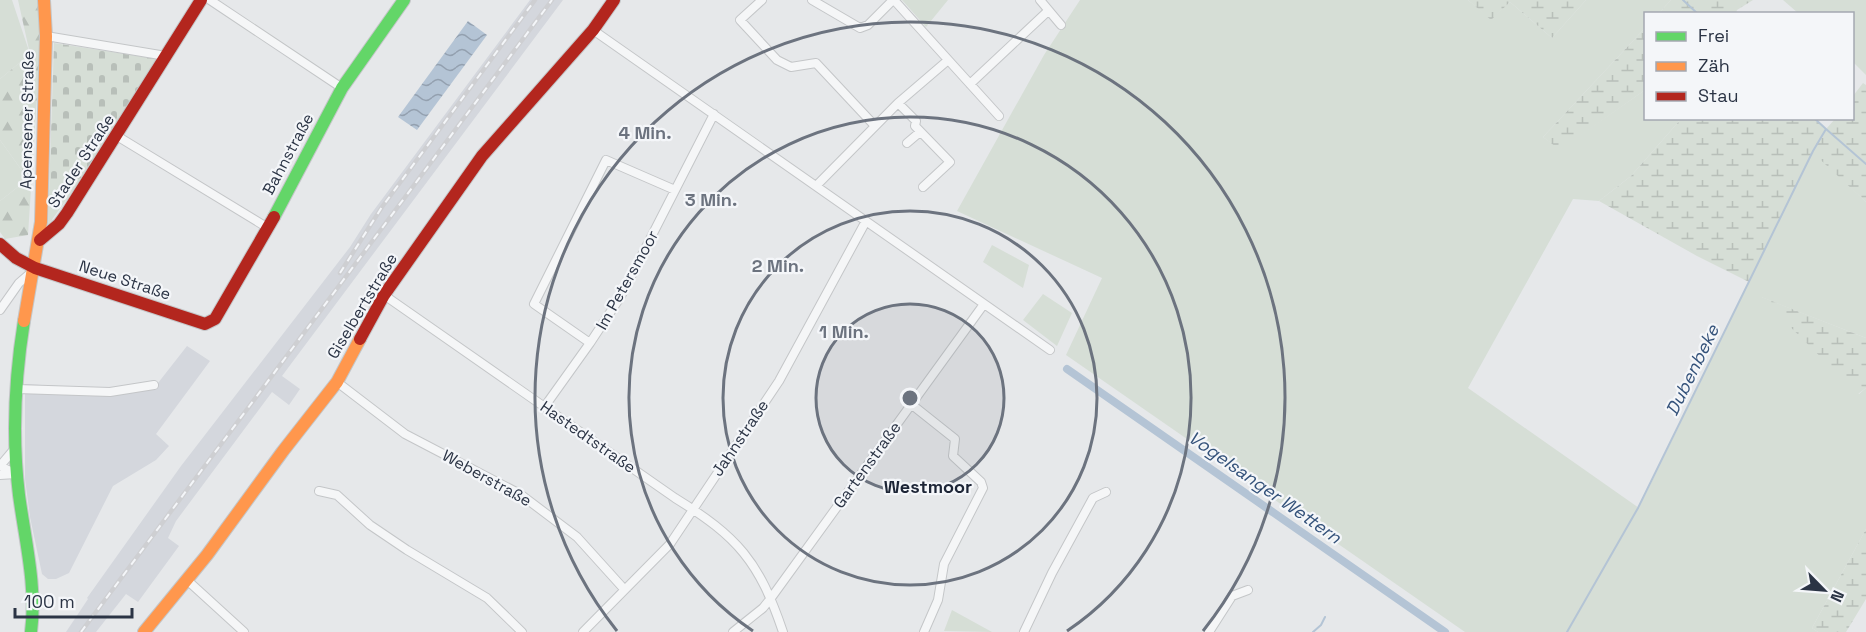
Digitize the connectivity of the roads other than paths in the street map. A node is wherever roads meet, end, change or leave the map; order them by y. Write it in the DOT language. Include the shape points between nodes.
graph roads {
  1 [pos="44,0"];
  2 [pos="201,0"];
  3 [pos="210,0"];
  4 [pos="404,0"];
  5 [pos="614,0"];
  6 [pos="762,0"];
  7 [pos="812,0"];
  8 [pos="894,0"];
  9 [pos="1040,0"];
  10 [pos="1048,11"];
  11 [pos="1061,25"];
  12 [pos="592,30"];
  13 [pos="46,36"];
  14 [pos="166,56"];
  15 [pos="947,61"];
  16 [pos="970,84"];
  17 [pos="342,88"];
  18 [pos="898,103"];
  19 [pos="714,114"];
  20 [pos="999,116"];
  21 [pos="875,126"];
  22 [pos="920,132"];
  23 [pos="117,136"];
  24 [pos="907,143"];
  25 [pos="816,186"];
  26 [pos="922,187"];
  27 [pos="675,190"];
  28 [pos="866,221"];
  29 [pos="268,228"];
  30 [pos="40,240"];
  31 [pos="0,244"];
  32 [pos="34,270"];
  33 [pos="384,296"];
  34 [pos="984,304"];
  35 [pos="0,310"];
  36 [pos="205,324"];
  37 [pos="590,343"];
  38 [pos="1050,351"];
  39 [pos="337,382"];
  40 [pos="154,385"];
  41 [pos="17,389"];
  42 [pos="911,404"];
  43 [pos="545,406"];
  44 [pos="15,447"];
  45 [pos="0,466"];
  46 [pos="17,474"];
  47 [pos="0,476"];
  48 [pos="319,491"];
  49 [pos="1106,492"];
  50 [pos="692,508"];
  51 [pos="187,580"];
  52 [pos="624,589"];
  53 [pos="1248,590"];
  54 [pos="771,598"];
  55 [pos="31,600"];
  56 [pos="23,632"];
  57 [pos="31,632"];
  58 [pos="144,632"];
  59 [pos="244,632"];
  60 [pos="522,632"];
  61 [pos="583,632"];
  62 [pos="733,632"];
  63 [pos="783,632"];
  64 [pos="924,632"];
  65 [pos="1024,632"];
  66 [pos="1209,632"];
  1 -- 13 [label="street, Apensener Straße"];
  2 -- 14 [label="street, Stader Straße"];
  3 -- 17 [label="street"];
  4 -- 17 [label="street, Bahnstraße"];
  5 -- 12 [label="street, Giselbertstraße"];
  6 -- 21 [label="street" via="740,20 777,60 791,67 816,63"];
  7 -- 8 [label="street" via="860,28"];
  8 -- 15 [label="street"];
  9 -- 10 [label="street"];
  10 -- 11 [label="street"];
  10 -- 16 [label="street"];
  12 -- 19 [label="street"];
  12 -- 33 [label="street, Giselbertstraße" via="482,156"];
  13 -- 14 [label="street"];
  13 -- 30 [label="street, Apensener Straße"];
  14 -- 23 [label="street, Stader Straße"];
  15 -- 16 [label="street"];
  15 -- 18 [label="street"];
  16 -- 20 [label="street"];
  17 -- 29 [label="street, Bahnstraße"];
  18 -- 21 [label="street"];
  18 -- 22 [label="street" via="916,121"];
  19 -- 25 [label="street"];
  19 -- 27 [label="street, Im Petersmoor"];
  21 -- 25 [label="street"];
  22 -- 24 [label="street"];
  22 -- 26 [label="street" via="950,162"];
  23 -- 29 [label="street"];
  23 -- 30 [label="street, Stader Straße" via="63,219"];
  25 -- 28 [label="street"];
  27 -- 37 [label="street, Im Petersmoor" via="621,296"];
  27 -- 37 [label="street" via="606,160 534,304"];
  28 -- 34 [label="street"];
  28 -- 50 [label="street, Jahnstraße" via="779,381"];
  29 -- 36 [label="street, Bahnstraße" via="215,319"];
  30 -- 32 [label="street"];
  31 -- 32 [label="street"];
  32 -- 35 [label="street" via="18,283"];
  32 -- 36 [label="street, Neue Straße"];
  32 -- 41 [label="street"];
  33 -- 39 [label="street, Giselbertstraße"];
  33 -- 43 [label="street, Hastedtstraße"];
  34 -- 38 [label="street"];
  34 -- 42 [label="street, Gartenstraße"];
  37 -- 43 [label="street, Im Petersmoor"];
  39 -- 51 [label="street, Giselbertstraße"];
  39 -- 52 [label="street, Weberstraße" via="405,434 537,506 577,537"];
  40 -- 41 [label="street" via="110,392"];
  41 -- 44 [label="street"];
  42 -- 54 [label="street, Gartenstraße"];
  42 -- 64 [label="street" via="955,439 953,456 983,488 944,564 938,600"];
  43 -- 50 [label="street, Hastedtstraße"];
  44 -- 45 [label="street"];
  44 -- 46 [label="street"];
  45 -- 46 [label="street"];
  46 -- 47 [label="street"];
  46 -- 55 [label="street"];
  48 -- 60 [label="street" via="337,495 406,550 487,598"];
  49 -- 65 [label="street" via="1093,498"];
  50 -- 52 [label="street, Jahnstraße" via="670,544"];
  50 -- 54 [label="street, Hastedtstraße" via="742,550"];
  51 -- 58 [label="street, Giselbertstraße"];
  51 -- 59 [label="street"];
  52 -- 61 [label="street, Jahnstraße"];
  53 -- 66 [label="street" via="1232,596"];
  54 -- 62 [label="street, Gartenstraße"];
  54 -- 63 [label="street"];
  55 -- 56 [label="street"];
  55 -- 57 [label="street"];
}
